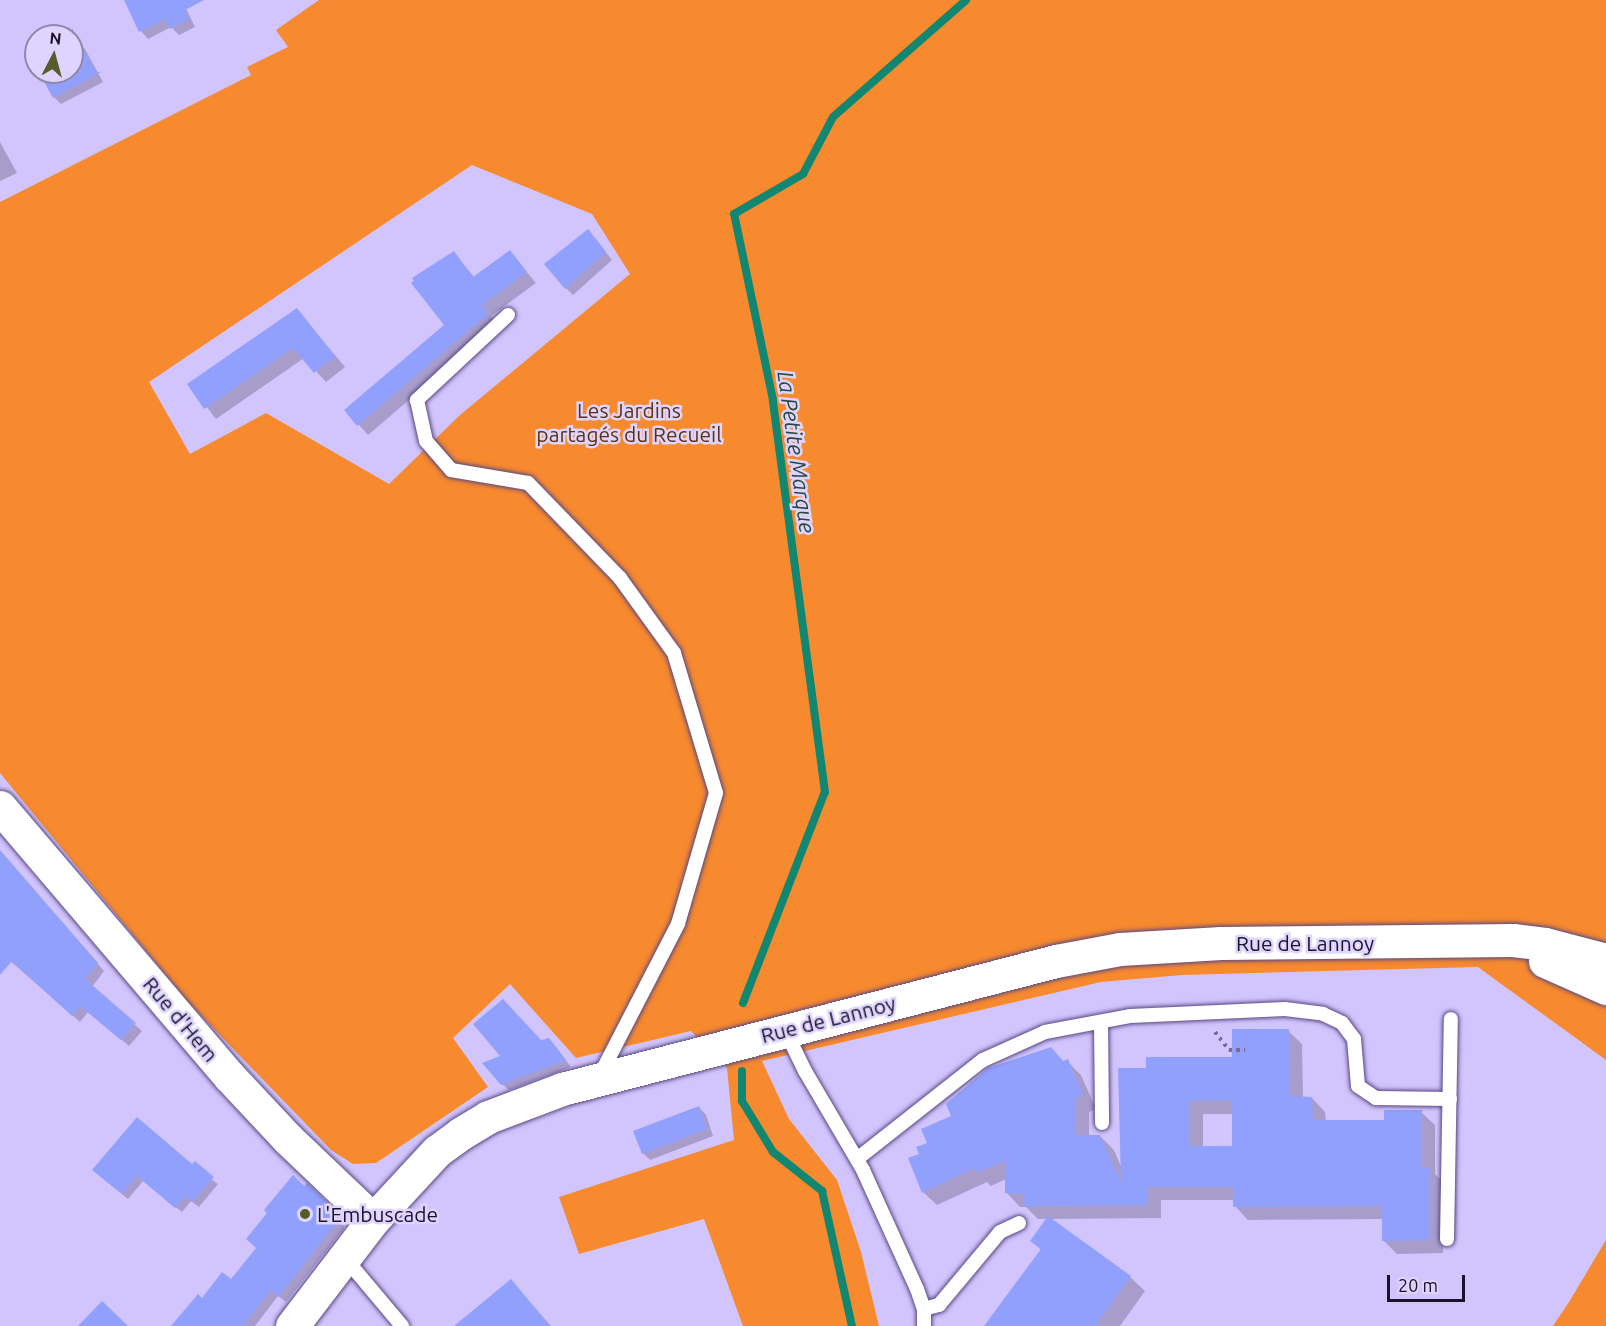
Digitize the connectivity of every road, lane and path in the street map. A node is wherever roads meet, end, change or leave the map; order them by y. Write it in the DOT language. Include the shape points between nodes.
graph roads {
  1 [pos="508,315"];
  2 [pos="0,807"];
  3 [pos="1462,942"];
  4 [pos="1606,960"];
  5 [pos="1606,988"];
  6 [pos="1206,1013"];
  7 [pos="1451,1019"];
  8 [pos="1101,1022"];
  9 [pos="785,1030"];
  10 [pos="1245,1050"];
  11 [pos="597,1080"];
  12 [pos="1450,1099"];
  13 [pos="1102,1123"];
  14 [pos="856,1159"];
  15 [pos="373,1220"];
  16 [pos="1019,1223"];
  17 [pos="1448,1239"];
  18 [pos="345,1258"];
  19 [pos="924,1308"];
  20 [pos="292,1326"];
  21 [pos="402,1326"];
  22 [pos="924,1326"];
  1 -- 11 [label="lane" via="417,400 426,441 451,470 528,483 620,578 674,652 716,793 678,924"];
  2 -- 15 [label="main road, Rue d'Hem" via="229,1076"];
  3 -- 4 [label="main road, Rue de Lannoy" via="1529,941"];
  3 -- 5 [label="main road, Rue de Lannoy" via="1554,964"];
  3 -- 9 [label="main road, Rue de Lannoy" via="1221,943 1120,949 1056,961"];
  6 -- 8 [label="lane" via="1130,1016"];
  6 -- 10 [label="path" via="1207,1021 1229,1050"];
  6 -- 12 [label="lane" via="1285,1010 1323,1014 1342,1023 1354,1039 1358,1086 1376,1098"];
  7 -- 12 [label="lane"];
  8 -- 13 [label="lane"];
  8 -- 14 [label="lane" via="1045,1032 983,1060"];
  9 -- 11 [label="main road, Rue de Lannoy"];
  9 -- 14 [label="lane"];
  11 -- 15 [label="main road, Rue de Lannoy" via="522,1103 460,1134 412,1176"];
  12 -- 17 [label="lane"];
  14 -- 19 [label="lane"];
  15 -- 18 [label="main road, Rue de Lannoy"];
  16 -- 19 [label="lane" via="1000,1232 939,1305"];
  18 -- 20 [label="main road, Rue de Lannoy"];
  18 -- 21 [label="lane"];
  19 -- 22 [label="lane"];
}
